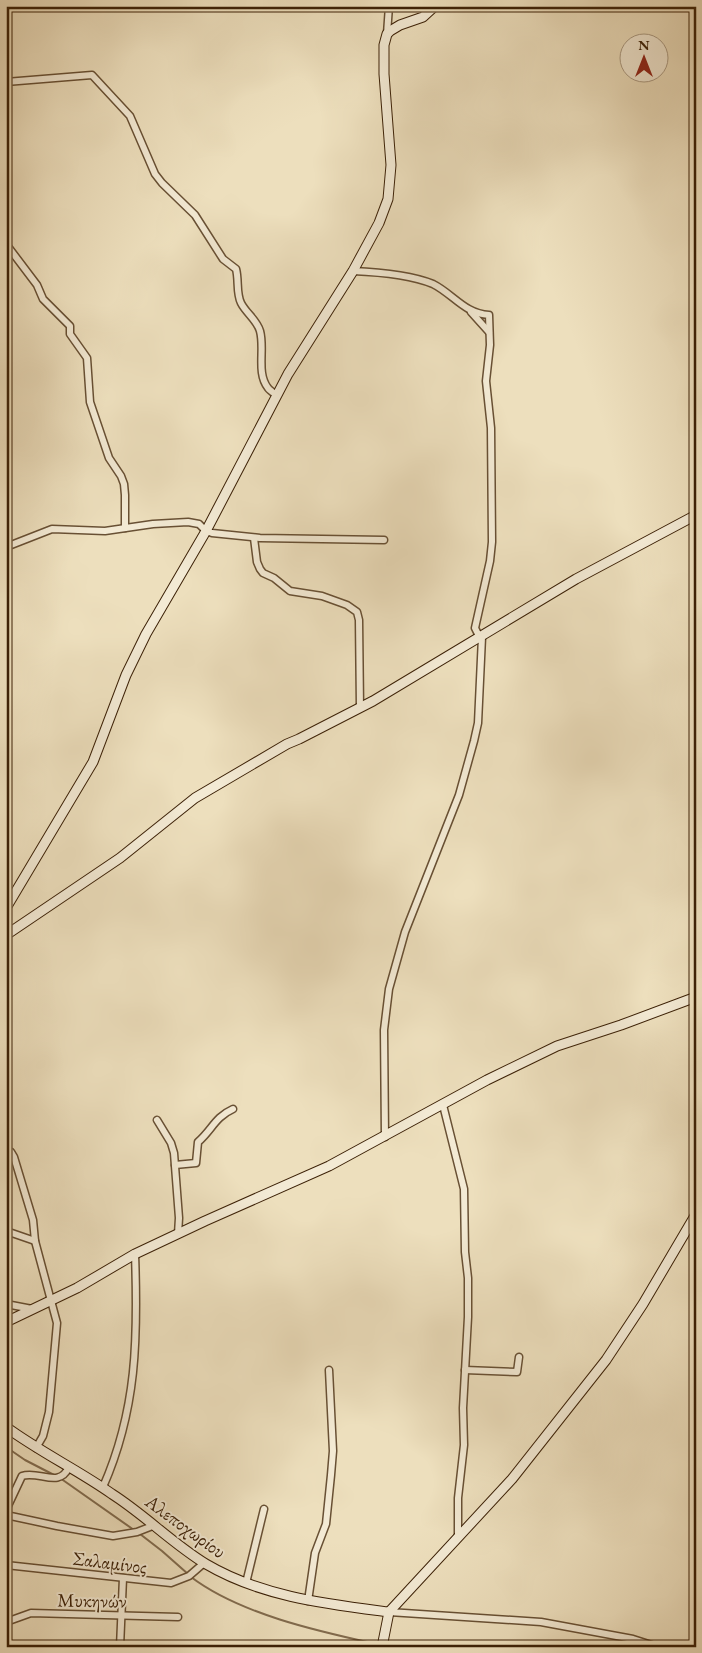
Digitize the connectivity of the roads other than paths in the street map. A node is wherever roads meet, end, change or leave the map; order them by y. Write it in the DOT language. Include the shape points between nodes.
graph roads {
  1 [pos="389,6"];
  2 [pos="436,6"];
  3 [pos="387,34"];
  4 [pos="6,82"];
  5 [pos="6,244"];
  6 [pos="353,270"];
  7 [pos="470,311"];
  8 [pos="490,334"];
  9 [pos="277,395"];
  10 [pos="696,515"];
  11 [pos="125,528"];
  12 [pos="206,531"];
  13 [pos="254,538"];
  14 [pos="384,540"];
  15 [pos="6,547"];
  16 [pos="482,637"];
  17 [pos="360,708"];
  18 [pos="9,898"];
  19 [pos="6,908"];
  20 [pos="6,935"];
  21 [pos="696,997"];
  22 [pos="442,1105"];
  23 [pos="233,1110"];
  24 [pos="157,1120"];
  25 [pos="385,1137"];
  26 [pos="6,1151"];
  27 [pos="175,1165"];
  28 [pos="696,1214"];
  29 [pos="6,1231"];
  30 [pos="178,1234"];
  31 [pos="35,1241"];
  32 [pos="135,1254"];
  33 [pos="51,1300"];
  34 [pos="6,1304"];
  35 [pos="32,1309"];
  36 [pos="6,1322"];
  37 [pos="519,1357"];
  38 [pos="329,1370"];
  39 [pos="465,1370"];
  40 [pos="6,1427"];
  41 [pos="36,1448"];
  42 [pos="69,1467"];
  43 [pos="103,1487"];
  44 [pos="264,1509"];
  45 [pos="6,1510"];
  46 [pos="6,1515"];
  47 [pos="155,1525"];
  48 [pos="458,1538"];
  49 [pos="204,1563"];
  50 [pos="6,1565"];
  51 [pos="123,1578"];
  52 [pos="246,1583"];
  53 [pos="308,1601"];
  54 [pos="389,1612"];
  55 [pos="120,1616"];
  56 [pos="178,1617"];
  57 [pos="6,1622"];
  58 [pos="120,1647"];
  59 [pos="243,1647"];
  60 [pos="268,1647"];
  61 [pos="382,1647"];
  62 [pos="658,1647"];
  1 -- 3 [label="street"];
  2 -- 3 [label="street" via="423,17 400,25"];
  3 -- 6 [label="street" via="383,51 390,151 389,190 379,223"];
  4 -- 9 [label="street" via="92,75 127,111 156,174 200,221 222,259 236,269 239,299 261,335 266,385"];
  5 -- 11 [label="street" via="37,285 43,299 70,326 70,334 87,358 90,402 109,458 124,484"];
  6 -- 7 [label="street" via="420,280 443,290"];
  6 -- 9 [label="street"];
  7 -- 8 [label="street"];
  7 -- 8 [label="street" via="489,315"];
  8 -- 16 [label="street" via="486,381 491,428 492,542 475,628"];
  9 -- 12 [label="street"];
  10 -- 16 [label="street" via="584,574"];
  11 -- 12 [label="street" via="188,522 199,524"];
  11 -- 15 [label="street" via="96,532 52,529"];
  12 -- 13 [label="street"];
  12 -- 18 [label="street" via="139,646 85,776"];
  13 -- 14 [label="street"];
  13 -- 17 [label="street" via="257,562 263,573 290,590 322,596 357,612"];
  16 -- 17 [label="street"];
  16 -- 25 [label="street" via="478,723 474,741 459,794 405,932 390,984 384,1030"];
  17 -- 20 [label="street" via="281,747 195,798 120,858"];
  18 -- 19 [label="street"];
  21 -- 22 [label="street" via="557,1046"];
  22 -- 25 [label="street"];
  22 -- 39 [label="street" via="464,1189 468,1278"];
  23 -- 27 [label="street" via="217,1119 198,1142 196,1163"];
  24 -- 27 [label="street" via="171,1143"];
  25 -- 30 [label="street" via="308,1176"];
  26 -- 31 [label="street" via="14,1157 33,1220"];
  27 -- 30 [label="street"];
  28 -- 48 [label="street" via="610,1355 521,1469"];
  29 -- 31 [label="street"];
  30 -- 32 [label="street"];
  31 -- 33 [label="street"];
  32 -- 33 [label="street"];
  32 -- 43 [label="street" via="131,1395 114,1462"];
  33 -- 35 [label="street"];
  33 -- 41 [label="street" via="56,1332 49,1412"];
  34 -- 35 [label="street"];
  35 -- 36 [label="street"];
  37 -- 39 [label="street" via="517,1372"];
  38 -- 53 [label="street" via="331,1475 326,1524 315,1553"];
  39 -- 48 [label="street"];
  40 -- 41 [label="street, Αλεποχωρίου"];
  41 -- 42 [label="street, Αλεποχωρίου"];
  42 -- 43 [label="street, Αλεποχωρίου"];
  42 -- 45 [label="street" via="64,1475 52,1479 29,1473 22,1476"];
  43 -- 47 [label="street, Αλεποχωρίου"];
  44 -- 52 [label="street"];
  46 -- 47 [label="street" via="113,1536"];
  47 -- 49 [label="street, Αλεποχωρίου"];
  48 -- 54 [label="street"];
  49 -- 51 [label="street, Σαλαμίνος" via="189,1576 171,1582"];
  49 -- 52 [label="street, Αλεποχωρίου"];
  50 -- 51 [label="street, Σαλαμίνος"];
  51 -- 55 [label="street"];
  52 -- 53 [label="street, Αλεποχωρίου"];
  53 -- 54 [label="street, Αλεποχωρίου"];
  54 -- 61 [label="street"];
  54 -- 62 [label="street" via="541,1622 633,1639"];
  55 -- 56 [label="street, Μυκηνών"];
  55 -- 57 [label="street, Μυκηνών" via="31,1614"];
  55 -- 58 [label="street"];
  59 -- 60 [label="street"];
}
